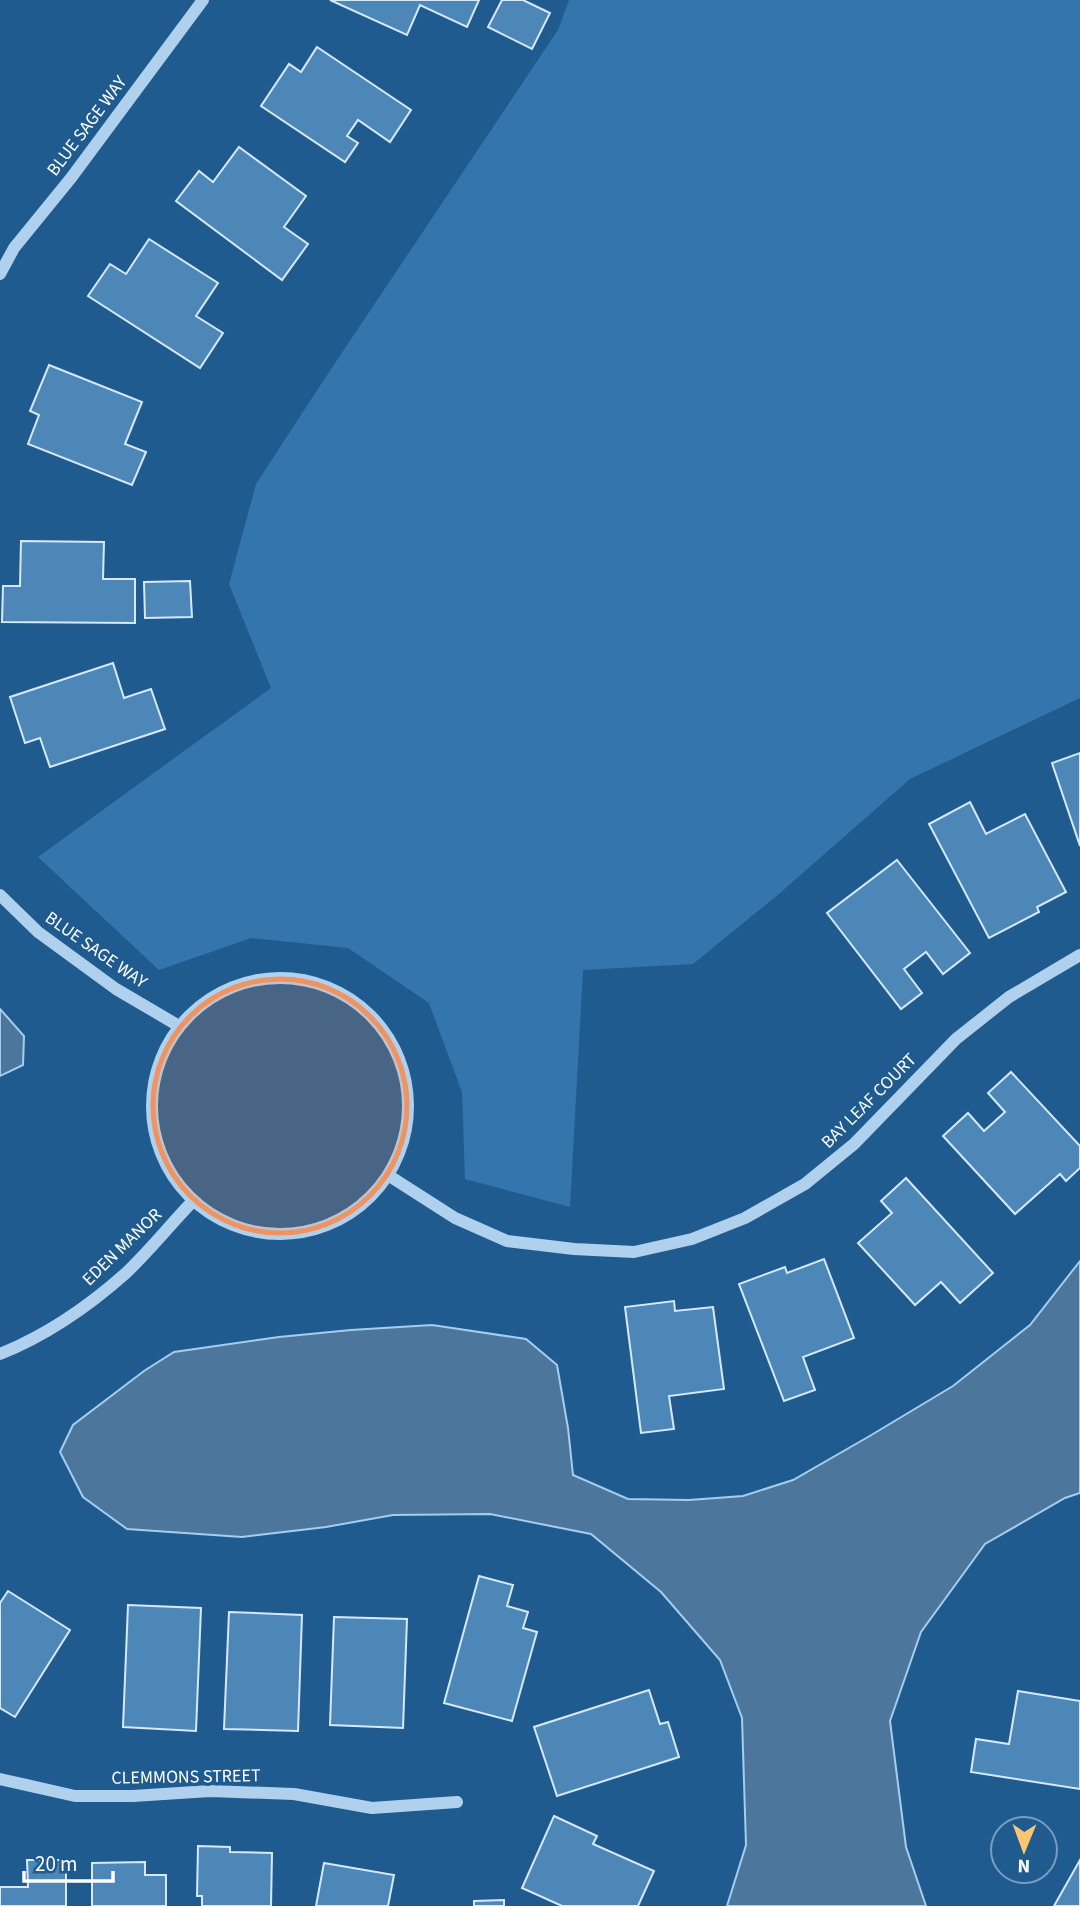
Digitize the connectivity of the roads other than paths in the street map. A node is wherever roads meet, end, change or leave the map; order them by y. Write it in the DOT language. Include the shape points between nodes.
graph roads {
  1 [pos="203,0"];
  2 [pos="0,274"];
  3 [pos="0,895"];
  4 [pos="1080,956"];
  5 [pos="179,1026"];
  6 [pos="391,1177"];
  7 [pos="192,1202"];
  8 [pos="0,1354"];
  9 [pos="0,1779"];
  10 [pos="457,1802"];
  1 -- 2 [label="street, BLUE SAGE WAY"];
  3 -- 5 [label="street, BLUE SAGE WAY" via="38,932 116,989"];
  4 -- 6 [label="street, BAY LEAF COURT" via="1009,997 956,1039 854,1144 805,1184 745,1219 692,1239 634,1252 507,1241 455,1218"];
  5 -- 6 [label="street" via="200,1004 230,987 263,978 298,978 327,986 357,1002 382,1026 408,1083 409,1115"];
  5 -- 7 [label="street" via="155,1072 151,1111 156,1142 169,1171"];
  6 -- 7 [label="street" via="359,1207 309,1231 246,1231"];
  7 -- 8 [label="street, EDEN MANOR" via="126,1272 80,1309"];
  9 -- 10 [label="street, CLEMMONS STREET" via="75,1796 210,1791 294,1794 372,1808"];
}
